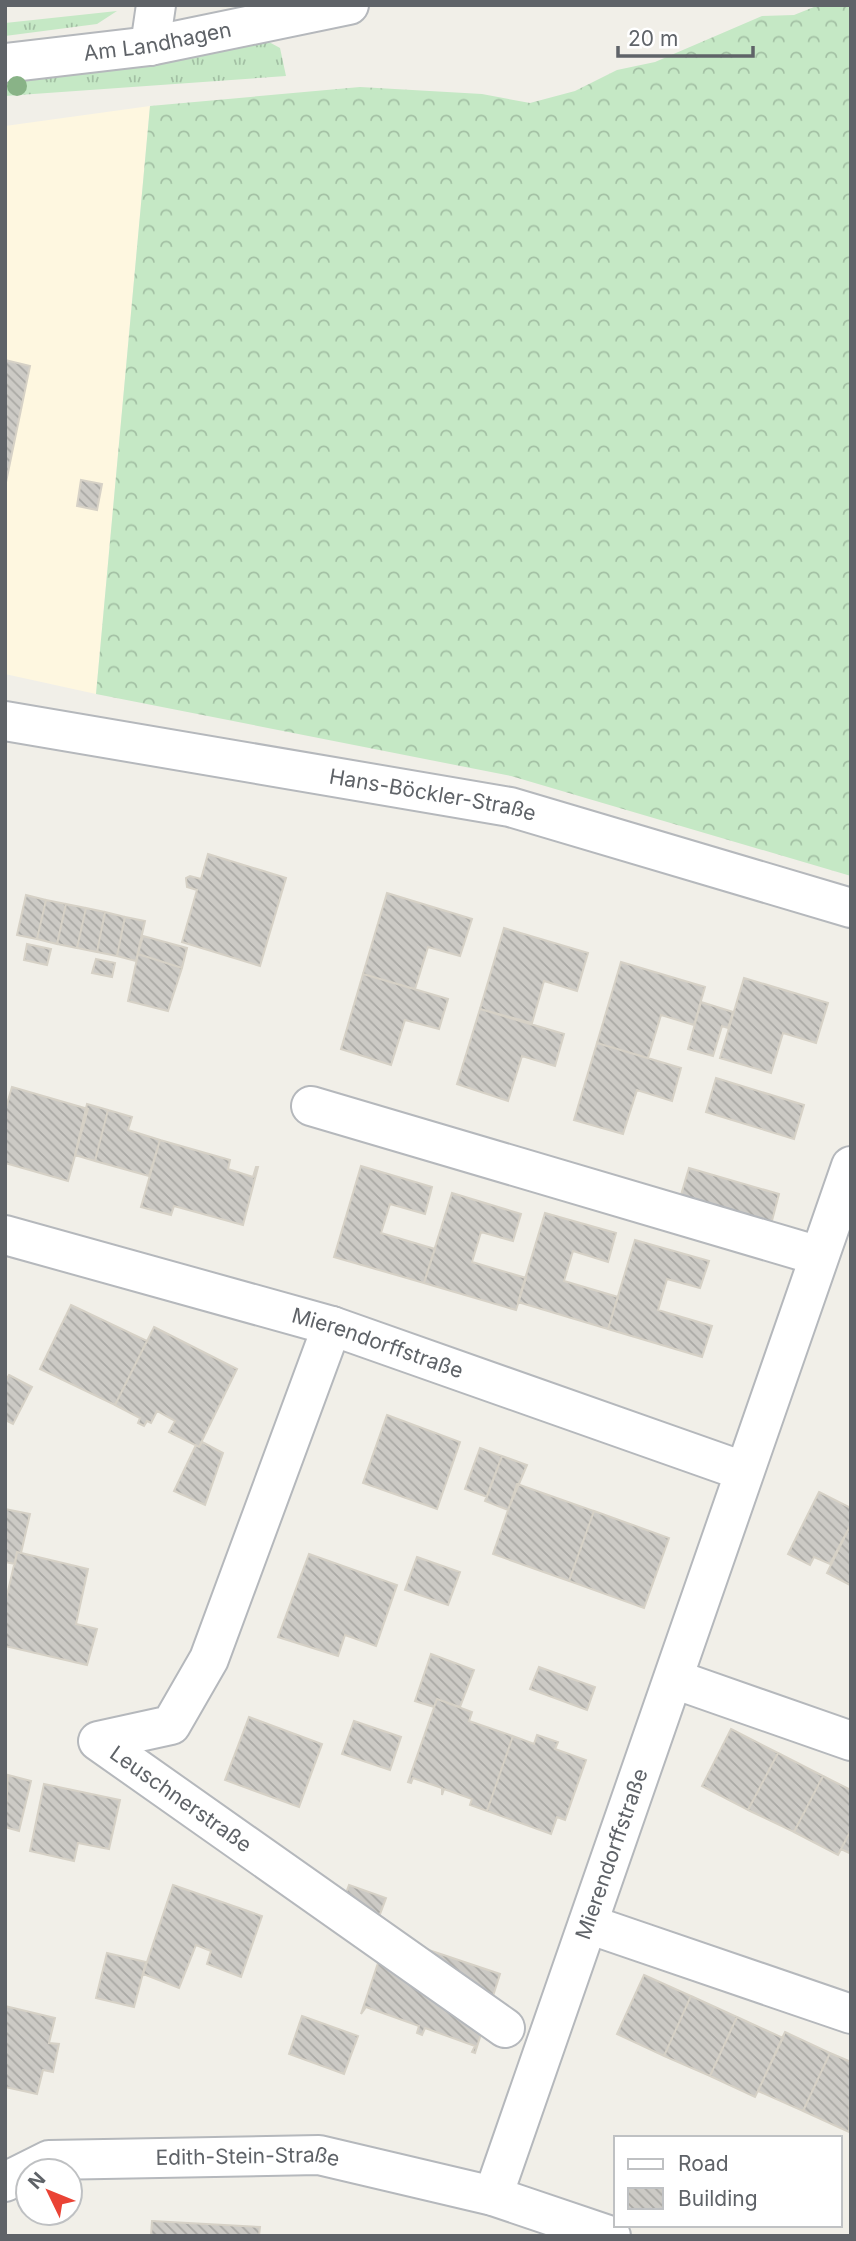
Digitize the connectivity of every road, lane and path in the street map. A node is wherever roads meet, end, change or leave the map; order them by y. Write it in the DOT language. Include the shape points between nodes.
graph roads {
  1 [pos="156,5"];
  2 [pos="349,5"];
  3 [pos="149,46"];
  4 [pos="5,63"];
  5 [pos="5,722"];
  6 [pos="851,908"];
  7 [pos="311,1106"];
  8 [pos="851,1166"];
  9 [pos="5,1235"];
  10 [pos="819,1256"];
  11 [pos="332,1326"];
  12 [pos="743,1471"];
  13 [pos="674,1679"];
  14 [pos="851,1741"];
  15 [pos="589,1924"];
  16 [pos="851,2014"];
  17 [pos="505,2028"];
  18 [pos="5,2182"];
  19 [pos="493,2196"];
  20 [pos="611,2236"];
  1 -- 3 [label="street"];
  2 -- 3 [label="street, Am Landhagen"];
  3 -- 4 [label="street, Am Landhagen"];
  5 -- 6 [label="street, Hans-Böckler-Straße" via="510,807"];
  7 -- 10 [label="street"];
  8 -- 10 [label="street, Mierendorffstraße"];
  9 -- 11 [label="street, Mierendorffstraße"];
  10 -- 12 [label="street, Mierendorffstraße"];
  11 -- 12 [label="street, Mierendorffstraße"];
  11 -- 17 [label="street, Leuschnerstraße" via="209,1659 171,1725 98,1741"];
  12 -- 13 [label="street, Mierendorffstraße"];
  13 -- 14 [label="street"];
  13 -- 15 [label="street, Mierendorffstraße"];
  15 -- 16 [label="street"];
  15 -- 19 [label="street, Mierendorffstraße"];
  18 -- 19 [label="street, Edith-Stein-Straße" via="49,2160 319,2155"];
  19 -- 20 [label="street, Edith-Stein-Straße"];
}
